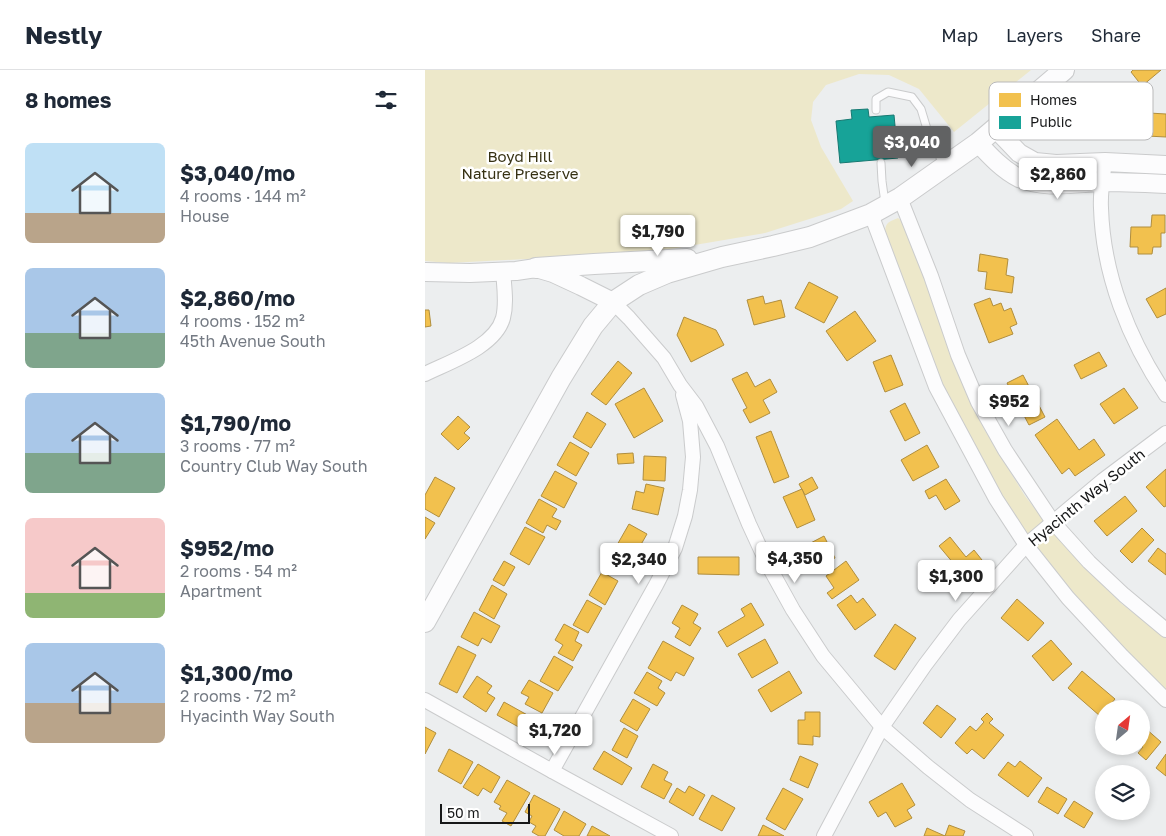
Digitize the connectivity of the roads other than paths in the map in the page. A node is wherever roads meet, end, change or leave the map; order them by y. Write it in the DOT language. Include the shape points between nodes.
graph roads {
  1 [pos="1064,70"];
  2 [pos="1050,82"];
  3 [pos="876,110"];
  4 [pos="989,134"];
  5 [pos="1007,140"];
  6 [pos="977,143"];
  7 [pos="1105,162"];
  8 [pos="881,163"];
  9 [pos="1166,165"];
  10 [pos="944,167"];
  11 [pos="1102,182"];
  12 [pos="1166,184"];
  13 [pos="885,206"];
  14 [pos="722,257"];
  15 [pos="536,268"];
  16 [pos="503,271"];
  17 [pos="425,272"];
  18 [pos="613,302"];
  19 [pos="425,374"];
  20 [pos="680,384"];
  21 [pos="1166,395"];
  22 [pos="1166,433"];
  23 [pos="1053,522"];
  24 [pos="1026,545"];
  25 [pos="425,622"];
  26 [pos="1166,630"];
  27 [pos="425,700"];
  28 [pos="1166,700"];
  29 [pos="882,727"];
  30 [pos="552,771"];
  31 [pos="671,836"];
  32 [pos="824,836"];
  33 [pos="1026,836"];
  1 -- 2 [label="main road"];
  3 -- 10 [label="lane" via="876,99 888,92 912,97 921,109"];
  4 -- 6 [label="main road"];
  5 -- 7 [label="street" via="1019,153 1035,162"];
  6 -- 10 [label="main road"];
  6 -- 11 [label="street" via="1006,170 1020,178 1037,183"];
  7 -- 9 [label="street"];
  7 -- 11 [label="street"];
  8 -- 13 [label="lane"];
  10 -- 13 [label="main road"];
  11 -- 12 [label="street"];
  11 -- 21 [label="street" via="1105,248 1115,292 1135,341"];
  13 -- 14 [label="main road" via="810,237"];
  13 -- 23 [label="street" via="931,276 978,402 1005,450"];
  13 -- 24 [label="street" via="936,387 996,500"];
  14 -- 15 [label="main road"];
  14 -- 18 [label="main road" via="667,273 639,285"];
  15 -- 16 [label="street"];
  15 -- 18 [label="street"];
  16 -- 17 [label="street"];
  16 -- 19 [label="street" via="505,299 503,318 497,330 467,354"];
  18 -- 20 [label="street" via="664,358"];
  18 -- 25 [label="main road" via="593,326 561,378"];
  20 -- 29 [label="street" via="717,446 767,562 793,610 823,656"];
  20 -- 30 [label="street" via="690,422 693,457 685,516 675,548"];
  22 -- 23 [label="street, Hyacinth Way South"];
  23 -- 24 [label="street, Hyacinth Way South"];
  23 -- 26 [label="street" via="1089,562"];
  24 -- 28 [label="street" via="1068,598"];
  24 -- 29 [label="street, Hyacinth Way South" via="959,620"];
  27 -- 30 [label="street"];
  29 -- 32 [label="street, Hyacinth Way South"];
  29 -- 33 [label="street" via="970,800"];
  30 -- 31 [label="street"];
}
